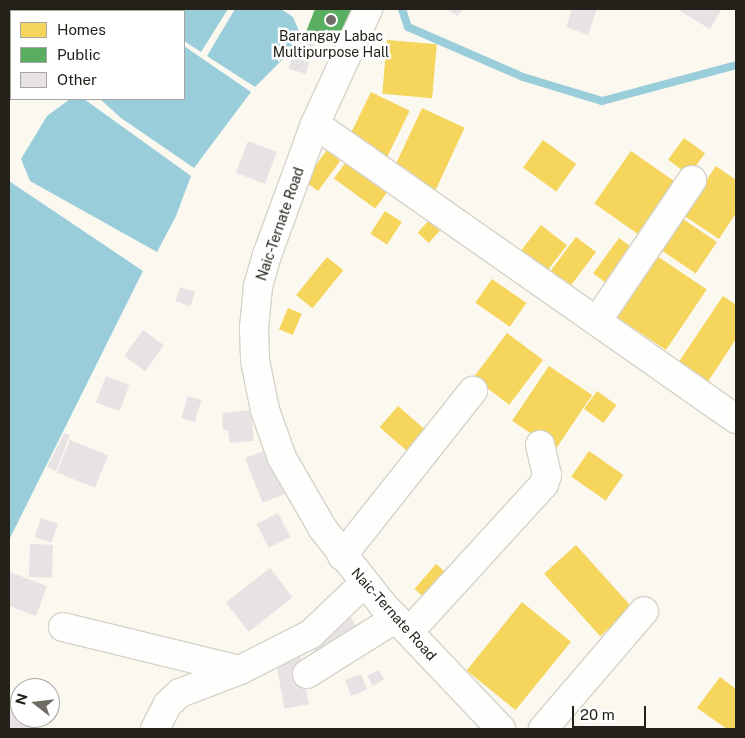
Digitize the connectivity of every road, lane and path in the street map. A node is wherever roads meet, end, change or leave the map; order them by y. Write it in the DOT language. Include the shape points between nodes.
graph roads {
  1 [pos="368,9"];
  2 [pos="316,124"];
  3 [pos="692,180"];
  4 [pos="596,321"];
  5 [pos="472,391"];
  6 [pos="736,419"];
  7 [pos="540,445"];
  8 [pos="342,556"];
  9 [pos="364,583"];
  10 [pos="644,611"];
  11 [pos="402,625"];
  12 [pos="63,627"];
  13 [pos="240,670"];
  14 [pos="307,674"];
  15 [pos="491,726"];
  16 [pos="155,729"];
  17 [pos="543,729"];
  1 -- 2 [label="street, Naic-Ternate Road"];
  2 -- 4 [label="street"];
  2 -- 8 [label="street, Naic-Ternate Road" via="267,254 258,288 255,360 265,410 282,458"];
  3 -- 4 [label="street"];
  4 -- 6 [label="street"];
  5 -- 8 [label="street"];
  7 -- 11 [label="street" via="547,475 544,484"];
  8 -- 9 [label="street, Naic-Ternate Road"];
  9 -- 11 [label="street, Naic-Ternate Road"];
  9 -- 13 [label="street" via="311,634"];
  10 -- 17 [label="street"];
  11 -- 14 [label="street"];
  11 -- 15 [label="street, Naic-Ternate Road"];
  12 -- 13 [label="street"];
  13 -- 16 [label="street" via="180,693 168,704"];
}
